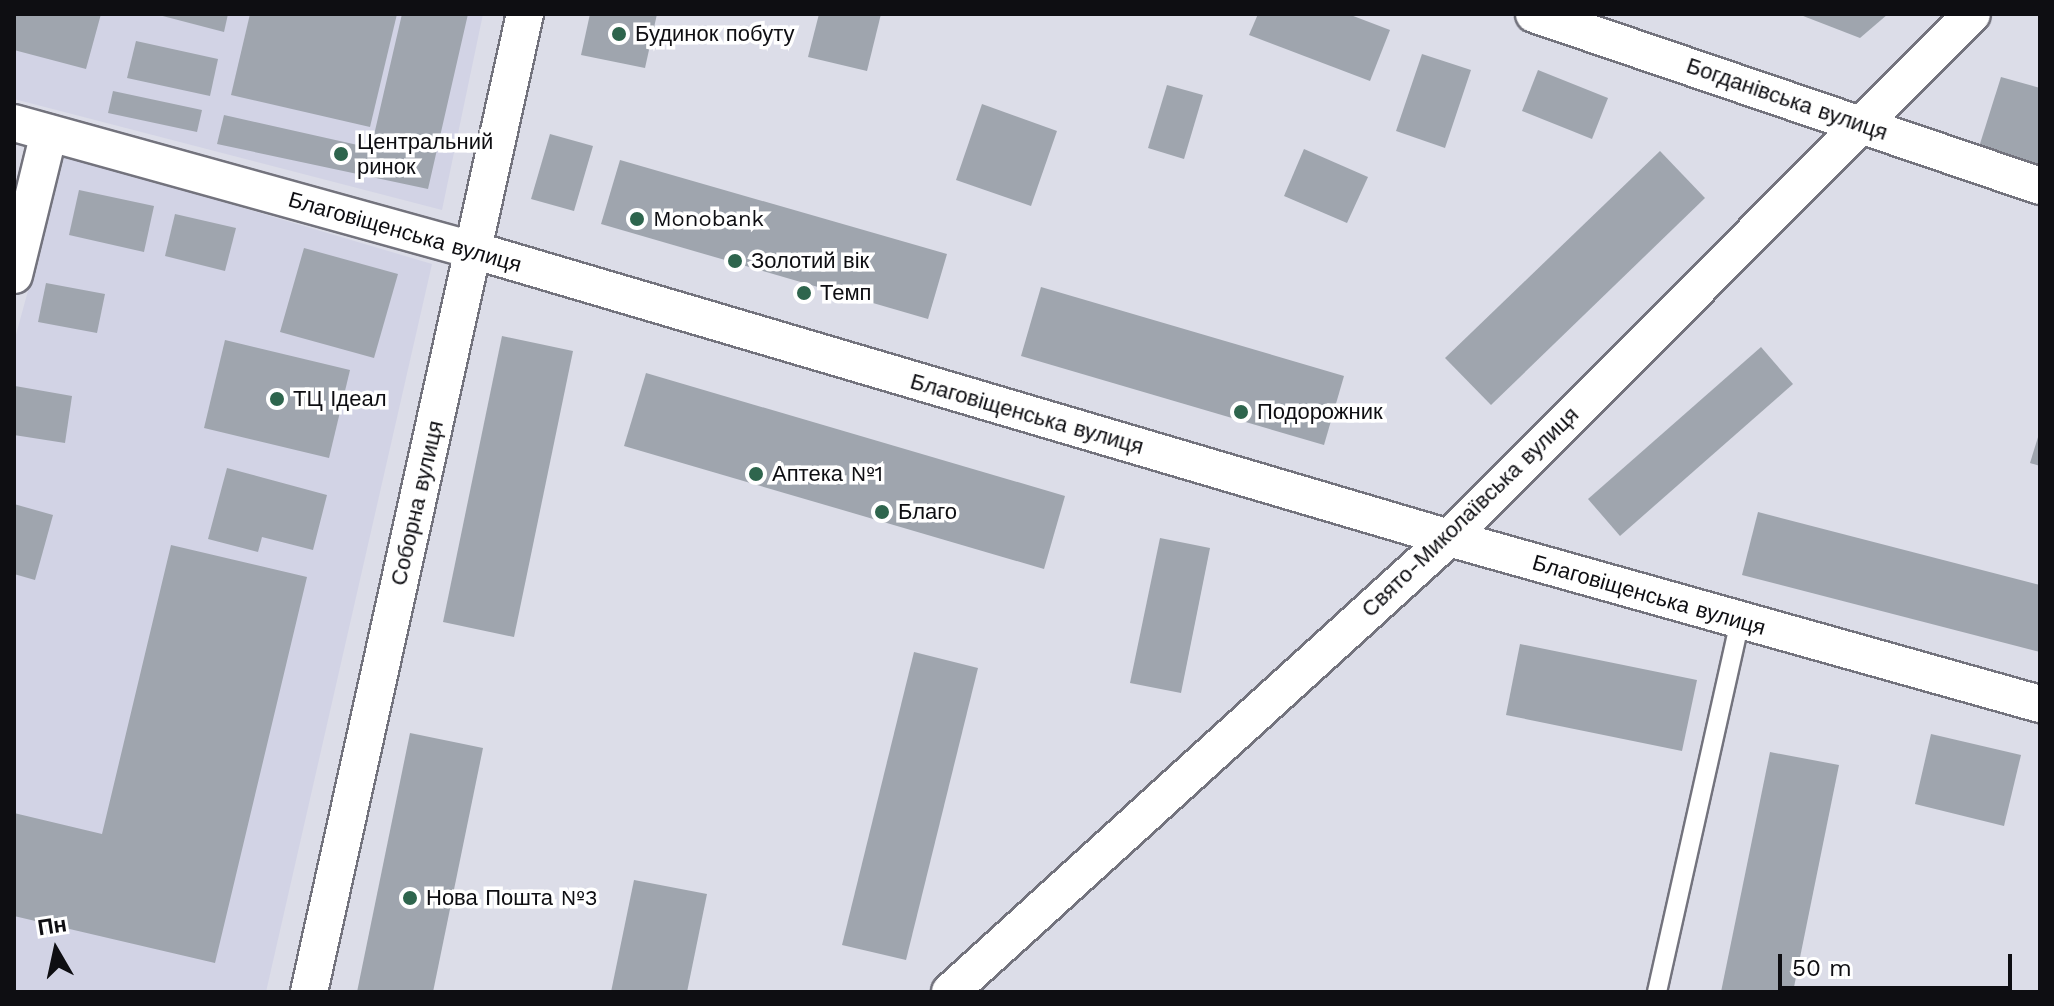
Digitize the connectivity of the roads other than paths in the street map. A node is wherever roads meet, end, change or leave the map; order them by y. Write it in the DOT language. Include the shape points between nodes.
graph roads {
  1 [pos="525,14"];
  2 [pos="1534,14"];
  3 [pos="1972,14"];
  4 [pos="14,123"];
  5 [pos="1863,124"];
  6 [pos="49,133"];
  7 [pos="2040,186"];
  8 [pos="20,226"];
  9 [pos="473,250"];
  10 [pos="14,275"];
  11 [pos="1449,538"];
  12 [pos="1740,620"];
  13 [pos="2040,704"];
  14 [pos="309,992"];
  15 [pos="950,992"];
  16 [pos="1657,992"];
  1 -- 9 [label="street, Соборна вулиця"];
  2 -- 5 [label="street, Богданівська вулиця"];
  3 -- 5 [label="street, Свято-Миколаївська вулиця"];
  4 -- 6 [label="street, Благовіщенська вулиця"];
  5 -- 7 [label="street, Богданівська вулиця"];
  5 -- 11 [label="street, Свято-Миколаївська вулиця"];
  6 -- 8 [label="street"];
  6 -- 9 [label="street, Благовіщенська вулиця"];
  8 -- 10 [label="street"];
  9 -- 11 [label="street, Благовіщенська вулиця"];
  9 -- 14 [label="street, Соборна вулиця"];
  11 -- 12 [label="street, Благовіщенська вулиця"];
  11 -- 15 [label="street, Свято-Миколаївська вулиця"];
  12 -- 13 [label="street, Благовіщенська вулиця"];
  12 -- 16 [label="lane"];
}
